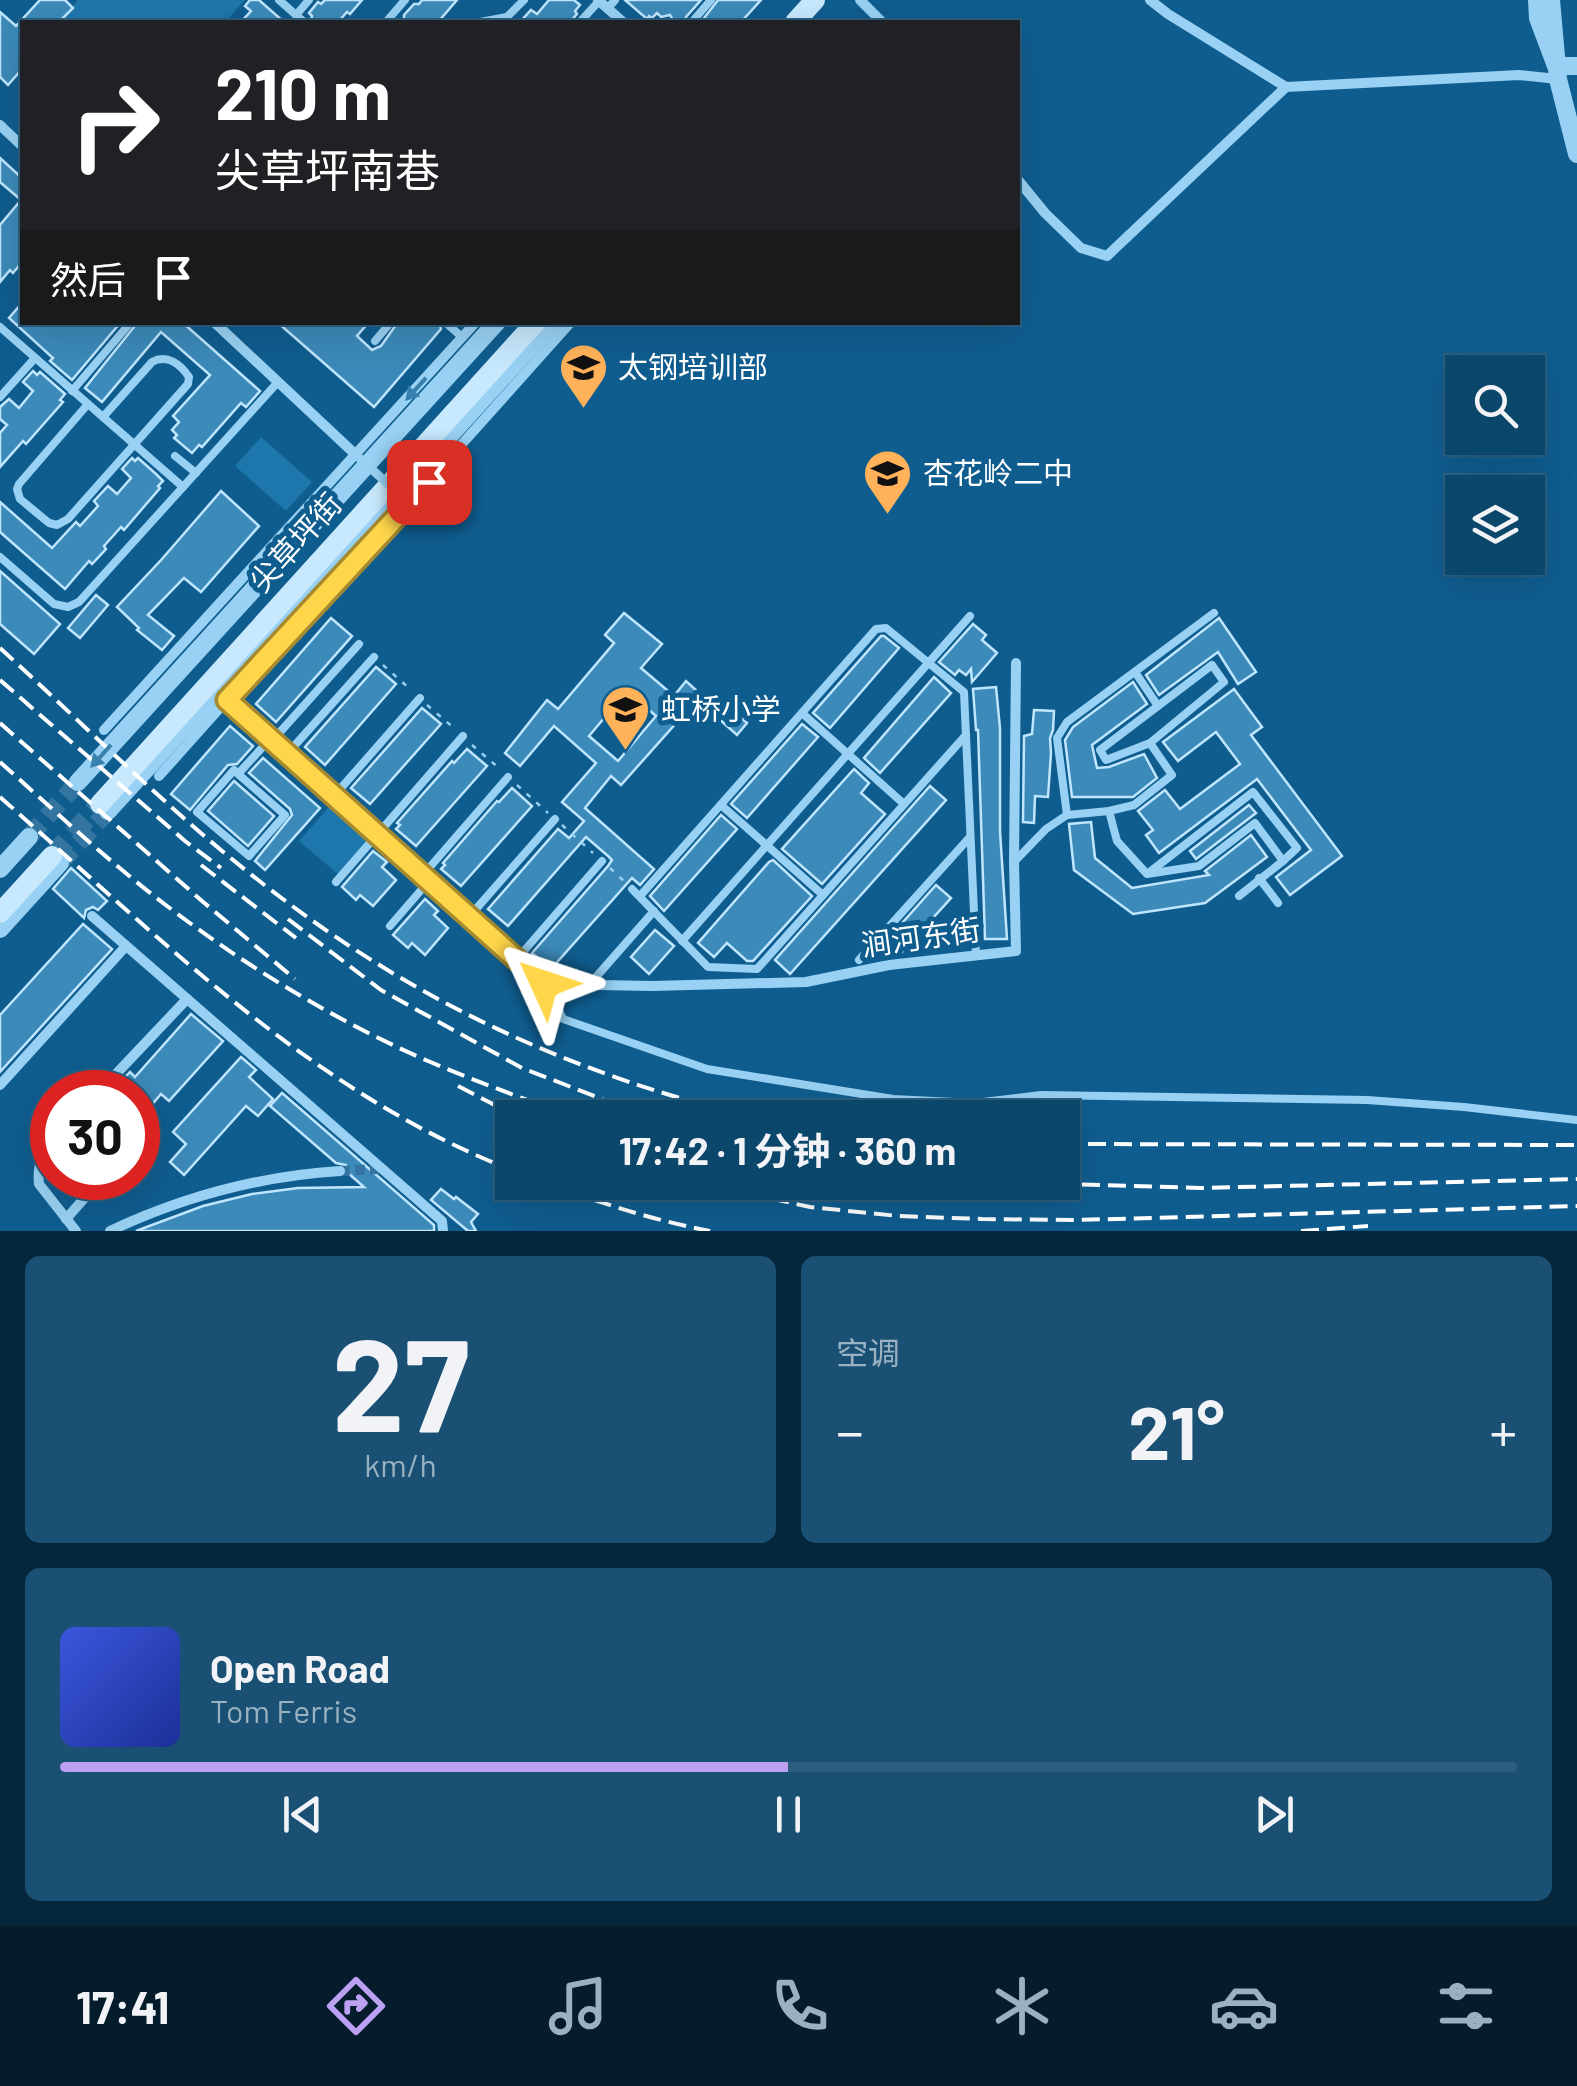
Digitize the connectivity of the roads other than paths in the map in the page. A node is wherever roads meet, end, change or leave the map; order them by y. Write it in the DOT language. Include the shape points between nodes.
graph roads {
  1 [pos="279,0"];
  2 [pos="309,0"];
  3 [pos="405,0"];
  4 [pos="524,0"];
  5 [pos="711,0"];
  6 [pos="816,0"];
  7 [pos="828,0"];
  8 [pos="860,0"];
  9 [pos="1150,0"];
  10 [pos="1536,0"];
  11 [pos="1551,0"];
  12 [pos="605,2"];
  13 [pos="296,15"];
  14 [pos="302,20"];
  15 [pos="388,20"];
  16 [pos="494,20"];
  17 [pos="582,20"];
  18 [pos="694,20"];
  19 [pos="797,20"];
  20 [pos="810,20"];
  21 [pos="880,20"];
  22 [pos="1568,72"];
  23 [pos="1286,87"];
  24 [pos="0,125"];
  25 [pos="20,144"];
  26 [pos="1577,154"];
  27 [pos="1020,182"];
  28 [pos="129,325"];
  29 [pos="217,325"];
  30 [pos="388,325"];
  31 [pos="448,325"];
  32 [pos="473,325"];
  33 [pos="494,325"];
  34 [pos="520,325"];
  35 [pos="533,325"];
  36 [pos="550,325"];
  37 [pos="568,325"];
  38 [pos="0,327"];
  39 [pos="462,337"];
  40 [pos="375,340"];
  41 [pos="35,358"];
  42 [pos="278,382"];
  43 [pos="72,390"];
  44 [pos="0,398"];
  45 [pos="88,404"];
  46 [pos="102,417"];
  47 [pos="134,444"];
  48 [pos="356,455"];
  49 [pos="175,456"];
  50 [pos="196,473"];
  51 [pos="183,487"];
  52 [pos="409,503"];
  53 [pos="0,557"];
  54 [pos="1214,613"];
  55 [pos="970,616"];
  56 [pos="359,644"];
  57 [pos="374,657"];
  58 [pos="1016,663"];
  59 [pos="930,664"];
  60 [pos="1135,672"];
  61 [pos="420,698"];
  62 [pos="227,700"];
  63 [pos="1158,706"];
  64 [pos="802,713"];
  65 [pos="104,730"];
  66 [pos="966,734"];
  67 [pos="462,736"];
  68 [pos="271,740"];
  69 [pos="1150,743"];
  70 [pos="287,754"];
  71 [pos="848,755"];
  72 [pos="238,774"];
  73 [pos="159,776"];
  74 [pos="508,777"];
  75 [pos="334,796"];
  76 [pos="94,798"];
  77 [pos="904,804"];
  78 [pos="721,805"];
  79 [pos="1109,811"];
  80 [pos="1067,815"];
  81 [pos="555,819"];
  82 [pos="377,834"];
  83 [pos="971,836"];
  84 [pos="767,846"];
  85 [pos="47,851"];
  86 [pos="1283,860"];
  87 [pos="602,861"];
  88 [pos="1014,862"];
  89 [pos="0,869"];
  90 [pos="1147,874"];
  91 [pos="426,878"];
  92 [pos="1259,878"];
  93 [pos="336,882"];
  94 [pos="632,888"];
  95 [pos="0,895"];
  96 [pos="823,895"];
  97 [pos="640,896"];
  98 [pos="1239,896"];
  99 [pos="1278,904"];
  100 [pos="654,911"];
  101 [pos="0,913"];
  102 [pos="92,916"];
  103 [pos="469,917"];
  104 [pos="390,926"];
  105 [pos="0,929"];
  106 [pos="682,941"];
  107 [pos="126,946"];
  108 [pos="976,956"];
  109 [pos="517,959"];
  110 [pos="860,960"];
  111 [pos="558,984"];
  112 [pos="588,985"];
  113 [pos="187,999"];
  114 [pos="119,1070"];
  115 [pos="0,1085"];
  116 [pos="1577,1120"];
  117 [pos="340,1171"];
  118 [pos="51,1200"];
  119 [pos="83,1200"];
  120 [pos="66,1219"];
  121 [pos="76,1231"];
  122 [pos="110,1231"];
  123 [pos="443,1231"];
  1 -- 13 [label="lane"];
  2 -- 13 [label="lane"];
  3 -- 15 [label="lane"];
  4 -- 16 [label="lane" via="508,18"];
  5 -- 18 [label="lane"];
  6 -- 19 [label="main road"];
  7 -- 20 [label="main road"];
  8 -- 21 [label="street"];
  9 -- 23 [label="street"];
  10 -- 22 [label="street" via="1538,18"];
  11 -- 22 [label="street"];
  12 -- 17 [label="lane"];
  13 -- 14 [label="lane"];
  22 -- 23 [label="street"];
  22 -- 26 [label="street"];
  23 -- 27 [label="street" via="1107,256 1081,248"];
  24 -- 25 [label="street"];
  28 -- 43 [label="lane"];
  29 -- 42 [label="street"];
  30 -- 40 [label="lane"];
  31 -- 39 [label="lane"];
  32 -- 39 [label="street"];
  33 -- 76 [label="street, one-way"];
  34 -- 76 [label="main road, 尖草坪街"];
  35 -- 76 [label="main road, 尖草坪街"];
  36 -- 76 [label="street"];
  37 -- 52 [label="street"];
  38 -- 41 [label="lane"];
  39 -- 48 [label="street, one-way"];
  41 -- 43 [label="lane"];
  41 -- 44 [label="lane"];
  42 -- 48 [label="street"];
  42 -- 50 [label="lane"];
  43 -- 45 [label="lane"];
  45 -- 46 [label="lane"];
  45 -- 47 [label="lane" via="19,484 20,499 48,523 62,522"];
  46 -- 47 [label="lane"];
  46 -- 47 [label="lane" via="152,362 167,358 184,370 188,384"];
  47 -- 51 [label="lane"];
  48 -- 52 [label="street, bridge"];
  48 -- 65 [label="street"];
  49 -- 50 [label="lane"];
  50 -- 51 [label="lane"];
  51 -- 53 [label="lane" via="74,606 54,604"];
  52 -- 62 [label="street"];
  54 -- 60 [label="lane"];
  55 -- 59 [label="lane"];
  56 -- 68 [label="lane"];
  57 -- 70 [label="lane"];
  58 -- 88 [label="street, 涧河东街"];
  59 -- 64 [label="lane" via="886,628 876,629"];
  59 -- 66 [label="lane" via="964,692"];
  59 -- 71 [label="lane"];
  60 -- 63 [label="lane"];
  60 -- 80 [label="lane" via="1067,722 1057,738"];
  61 -- 75 [label="lane"];
  62 -- 68 [label="street"];
  62 -- 73 [label="street"];
  63 -- 69 [label="lane" via="1100,750 1106,760"];
  63 -- 69 [label="lane" via="1212,665 1224,682"];
  64 -- 71 [label="lane"];
  64 -- 78 [label="lane"];
  66 -- 77 [label="lane"];
  66 -- 83 [label="lane"];
  67 -- 82 [label="lane"];
  68 -- 70 [label="street"];
  68 -- 72 [label="lane"];
  69 -- 79 [label="lane" via="1172,775 1134,805"];
  70 -- 75 [label="street"];
  71 -- 77 [label="lane"];
  71 -- 84 [label="lane"];
  72 -- 72 [label="lane" via="234,770 197,812 249,856 285,815"];
  74 -- 91 [label="lane"];
  75 -- 82 [label="street"];
  77 -- 96 [label="lane"];
  78 -- 84 [label="lane"];
  78 -- 97 [label="lane"];
  79 -- 80 [label="lane"];
  79 -- 90 [label="lane" via="1117,841"];
  80 -- 88 [label="lane"];
  81 -- 103 [label="lane"];
  82 -- 91 [label="street"];
  82 -- 93 [label="lane"];
  83 -- 108 [label="lane"];
  83 -- 110 [label="lane"];
  84 -- 96 [label="lane"];
  84 -- 106 [label="lane"];
  85 -- 89 [label="street"];
  85 -- 95 [label="main road"];
  85 -- 101 [label="main road"];
  85 -- 105 [label="street"];
  86 -- 90 [label="lane" via="1255,823 1199,866"];
  86 -- 90 [label="lane" via="1297,848 1253,792"];
  86 -- 92 [label="lane"];
  87 -- 109 [label="lane"];
  88 -- 108 [label="street, 涧河东街" via="1016,951"];
  91 -- 103 [label="street"];
  91 -- 104 [label="lane"];
  92 -- 98 [label="lane"];
  92 -- 99 [label="lane"];
  94 -- 97 [label="lane"];
  96 -- 106 [label="lane" via="757,969 708,967"];
  97 -- 100 [label="lane"];
  100 -- 106 [label="lane"];
  100 -- 112 [label="lane"];
  102 -- 107 [label="street"];
  103 -- 109 [label="street"];
  107 -- 113 [label="street"];
  107 -- 115 [label="street"];
  108 -- 112 [label="street, 涧河东街" via="806,982"];
  109 -- 111 [label="street, 涧河东街" via="544,984"];
  111 -- 112 [label="street, 涧河东街"];
  111 -- 116 [label="lane" via="563,1019 707,1069 893,1100 975,1102 1041,1094 1366,1100"];
  113 -- 114 [label="street"];
  113 -- 123 [label="street" via="442,1221"];
  117 -- 122 [label="street" via="272,1178"];
  118 -- 120 [label="street"];
  119 -- 120 [label="street"];
  120 -- 121 [label="street"];
}
